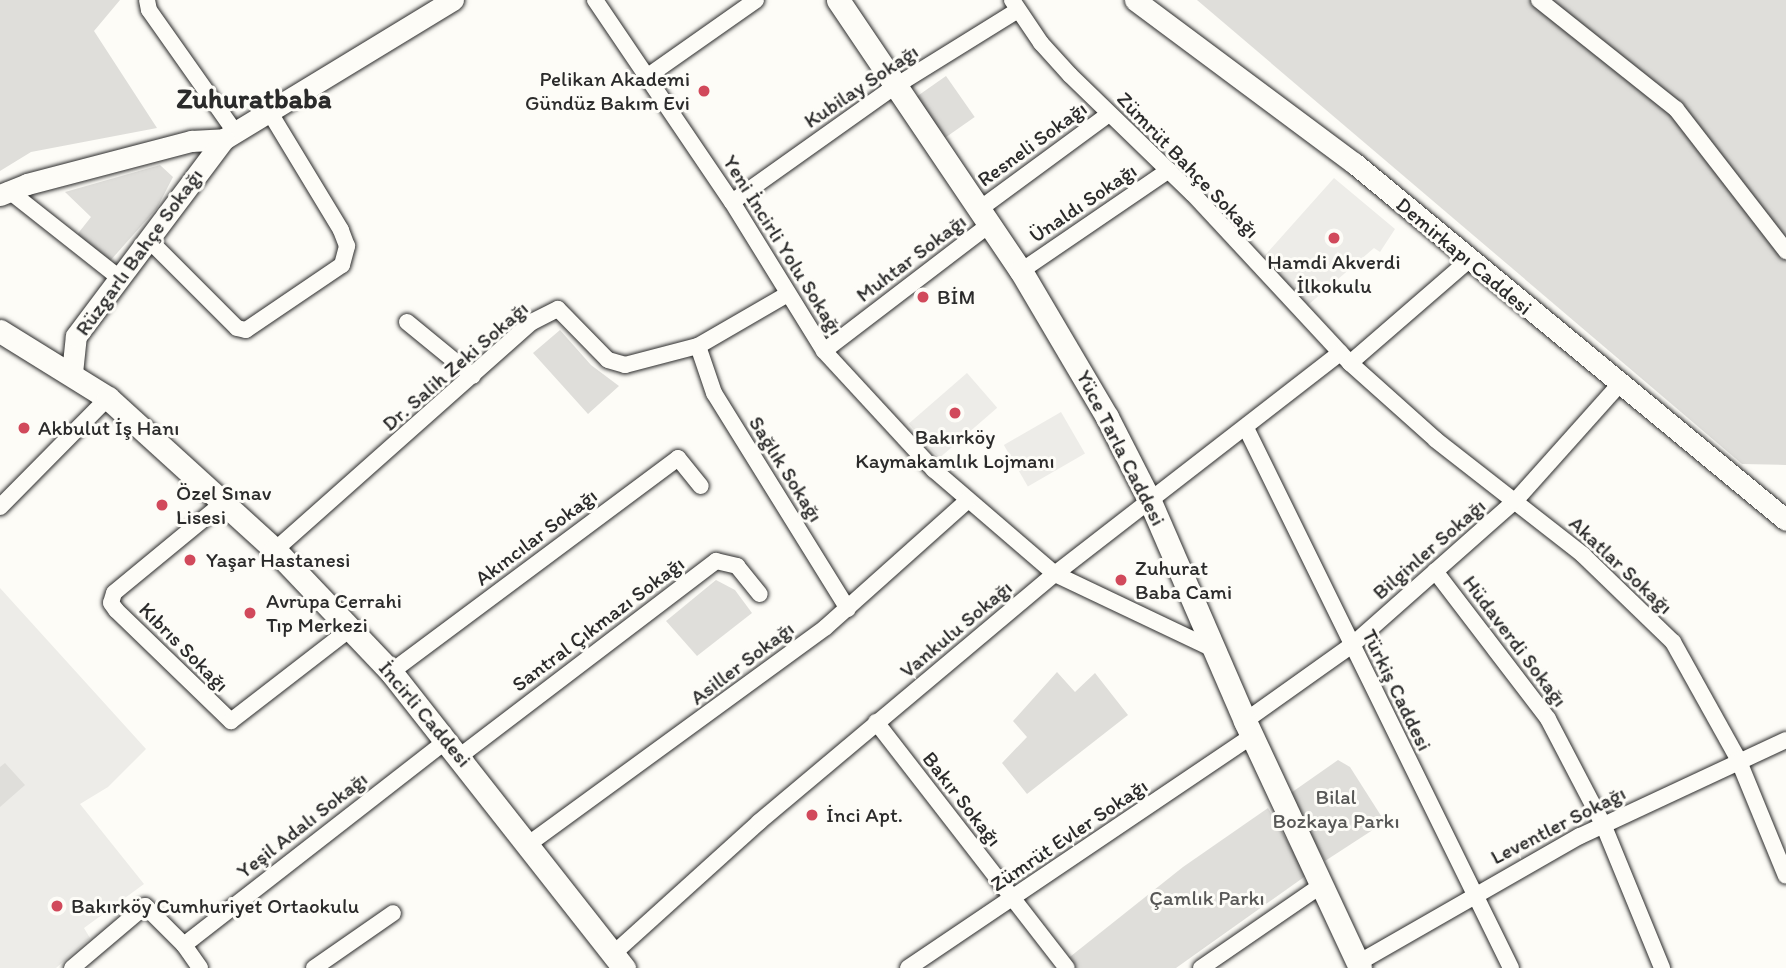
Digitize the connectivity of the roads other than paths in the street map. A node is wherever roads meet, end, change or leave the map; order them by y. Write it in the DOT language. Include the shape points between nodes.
graph roads {
  1 [pos="147,0"];
  2 [pos="453,0"];
  3 [pos="595,0"];
  4 [pos="756,0"];
  5 [pos="838,0"];
  6 [pos="1135,0"];
  7 [pos="1539,0"];
  8 [pos="1015,5"];
  9 [pos="648,76"];
  10 [pos="894,87"];
  11 [pos="269,111"];
  12 [pos="1109,114"];
  13 [pos="230,135"];
  14 [pos="1169,170"];
  15 [pos="4,193"];
  16 [pos="732,202"];
  17 [pos="985,216"];
  18 [pos="149,240"];
  19 [pos="1786,251"];
  20 [pos="1469,260"];
  21 [pos="1021,271"];
  22 [pos="118,277"];
  23 [pos="786,295"];
  24 [pos="407,322"];
  25 [pos="0,331"];
  26 [pos="698,346"];
  27 [pos="824,351"];
  28 [pos="1345,358"];
  29 [pos="72,373"];
  30 [pos="473,376"];
  31 [pos="1619,385"];
  32 [pos="108,398"];
  33 [pos="1247,430"];
  34 [pos="701,486"];
  35 [pos="1149,499"];
  36 [pos="1516,500"];
  37 [pos="967,501"];
  38 [pos="223,503"];
  39 [pos="0,507"];
  40 [pos="1786,520"];
  41 [pos="275,550"];
  42 [pos="1435,570"];
  43 [pos="1055,575"];
  44 [pos="760,594"];
  45 [pos="848,609"];
  46 [pos="350,629"];
  47 [pos="1352,645"];
  48 [pos="1215,650"];
  49 [pos="391,672"];
  50 [pos="876,722"];
  51 [pos="1248,729"];
  52 [pos="1786,740"];
  53 [pos="454,748"];
  54 [pos="1738,759"];
  55 [pos="1603,824"];
  56 [pos="530,843"];
  57 [pos="1786,876"];
  58 [pos="1322,884"];
  59 [pos="1472,894"];
  60 [pos="1012,898"];
  61 [pos="393,913"];
  62 [pos="184,945"];
  63 [pos="619,961"];
  64 [pos="1359,965"];
  65 [pos="72,968"];
  66 [pos="200,968"];
  67 [pos="314,968"];
  68 [pos="908,968"];
  69 [pos="1067,968"];
  70 [pos="1201,968"];
  71 [pos="1511,968"];
  72 [pos="1662,968"];
  1 -- 13 [label="street" via="149,10"];
  2 -- 11 [label="street"];
  3 -- 9 [label="street, Yeni İncirli Yolu Sokağı"];
  4 -- 9 [label="street"];
  5 -- 10 [label="main road, Yüce Tarla Caddesi"];
  6 -- 20 [label="street, Demirkapı Caddesi" via="1354,163"];
  7 -- 19 [label="street" via="1676,109"];
  8 -- 10 [label="street, Kubilay Sokağı"];
  8 -- 12 [label="street, Zümrüt Bahçe Sokağı" via="1041,43"];
  9 -- 16 [label="street, Yeni İncirli Yolu Sokağı"];
  10 -- 16 [label="street, Kubilay Sokağı"];
  10 -- 17 [label="main road, Yüce Tarla Caddesi"];
  11 -- 13 [label="street"];
  11 -- 18 [label="street" via="341,230 347,246 342,265 246,330 237,328"];
  12 -- 14 [label="street, Zümrüt Bahçe Sokağı"];
  12 -- 17 [label="street, Resneli Sokağı"];
  13 -- 15 [label="street" via="191,141"];
  13 -- 18 [label="street, Rüzgarlı Bahçe Sokağı"];
  14 -- 21 [label="street, Ünaldı Sokağı"];
  14 -- 28 [label="street, Zümrüt Bahçe Sokağı"];
  15 -- 22 [label="street"];
  16 -- 23 [label="street, Yeni İncirli Yolu Sokağı"];
  17 -- 21 [label="main road, Yüce Tarla Caddesi"];
  17 -- 27 [label="street, Muhtar Sokağı"];
  18 -- 22 [label="street, Rüzgarlı Bahçe Sokağı"];
  20 -- 28 [label="street, Vankulu Sokağı"];
  20 -- 31 [label="street, Demirkapı Caddesi"];
  21 -- 35 [label="main road, Yüce Tarla Caddesi"];
  22 -- 29 [label="street, Rüzgarlı Bahçe Sokağı" via="76,336"];
  23 -- 26 [label="street, Dr. Salih Zeki Sokağı"];
  23 -- 27 [label="street, Yeni İncirli Yolu Sokağı"];
  24 -- 30 [label="street"];
  25 -- 29 [label="main road, İncirli Caddesi"];
  26 -- 30 [label="street, Dr. Salih Zeki Sokağı" via="625,365 608,360 558,309 532,322"];
  26 -- 45 [label="street, Sağlık Sokağı" via="714,393"];
  27 -- 37 [label="street, Yeni İncirli Yolu Sokağı"];
  28 -- 33 [label="street, Vankulu Sokağı"];
  28 -- 36 [label="street, Akatlar Sokağı" via="1436,440"];
  29 -- 32 [label="main road, İncirli Caddesi"];
  30 -- 41 [label="street, Dr. Salih Zeki Sokağı"];
  31 -- 36 [label="street, Bilginler Sokağı"];
  31 -- 40 [label="street, Demirkapı Caddesi"];
  32 -- 38 [label="main road, İncirli Caddesi"];
  32 -- 39 [label="street"];
  33 -- 35 [label="street, Vankulu Sokağı"];
  33 -- 47 [label="street, Türkiş Caddesi"];
  34 -- 49 [label="street, Akıncılar Sokağı" via="678,458"];
  35 -- 43 [label="street, Vankulu Sokağı"];
  35 -- 48 [label="main road, Yüce Tarla Caddesi"];
  36 -- 42 [label="street, Bilginler Sokağı"];
  36 -- 54 [label="street, Akatlar Sokağı" via="1602,572 1672,642"];
  37 -- 43 [label="street, Yeni İncirli Yolu Sokağı"];
  37 -- 45 [label="street, Asiller Sokağı"];
  38 -- 41 [label="main road, İncirli Caddesi"];
  38 -- 46 [label="street, Kıbrıs Sokağı" via="114,593 111,603 116,610 231,721"];
  41 -- 46 [label="main road, İncirli Caddesi"];
  42 -- 47 [label="street, Bilginler Sokağı"];
  42 -- 55 [label="street, Hüdaverdi Sokağı" via="1548,719"];
  43 -- 48 [label="street, Yeni İncirli Yolu Sokağı"];
  43 -- 50 [label="street, Vankulu Sokağı"];
  44 -- 53 [label="street, Santral Çıkmazı Sokağı" via="737,566 716,561"];
  45 -- 56 [label="street, Asiller Sokağı"];
  46 -- 49 [label="main road, İncirli Caddesi"];
  47 -- 51 [label="street, Bilginler Sokağı"];
  47 -- 59 [label="street, Türkiş Caddesi"];
  48 -- 51 [label="main road, Yüce Tarla Caddesi"];
  49 -- 53 [label="main road, İncirli Caddesi"];
  50 -- 60 [label="street, Bakır Sokağı"];
  50 -- 63 [label="street, Vankulu Sokağı"];
  51 -- 58 [label="main road, Yüce Tarla Caddesi"];
  51 -- 60 [label="street, Zümrüt Evler Sokağı"];
  52 -- 54 [label="street, Leventler Sokağı"];
  53 -- 56 [label="main road, İncirli Caddesi"];
  53 -- 62 [label="street, Yeşil Adalı Sokağı"];
  54 -- 55 [label="street, Leventler Sokağı"];
  54 -- 57 [label="street, Akatlar Sokağı"];
  55 -- 59 [label="street, Leventler Sokağı"];
  55 -- 72 [label="street, Hüdaverdi Sokağı"];
  56 -- 63 [label="main road, İncirli Caddesi"];
  58 -- 64 [label="main road, Yüce Tarla Caddesi"];
  58 -- 70 [label="street"];
  59 -- 64 [label="street, Leventler Sokağı"];
  59 -- 71 [label="street, Türkiş Caddesi"];
  60 -- 68 [label="street, Zümrüt Evler Sokağı"];
  60 -- 69 [label="street, Bakır Sokağı"];
  61 -- 67 [label="street"];
  62 -- 65 [label="street" via="145,906"];
  62 -- 66 [label="street"];
}
